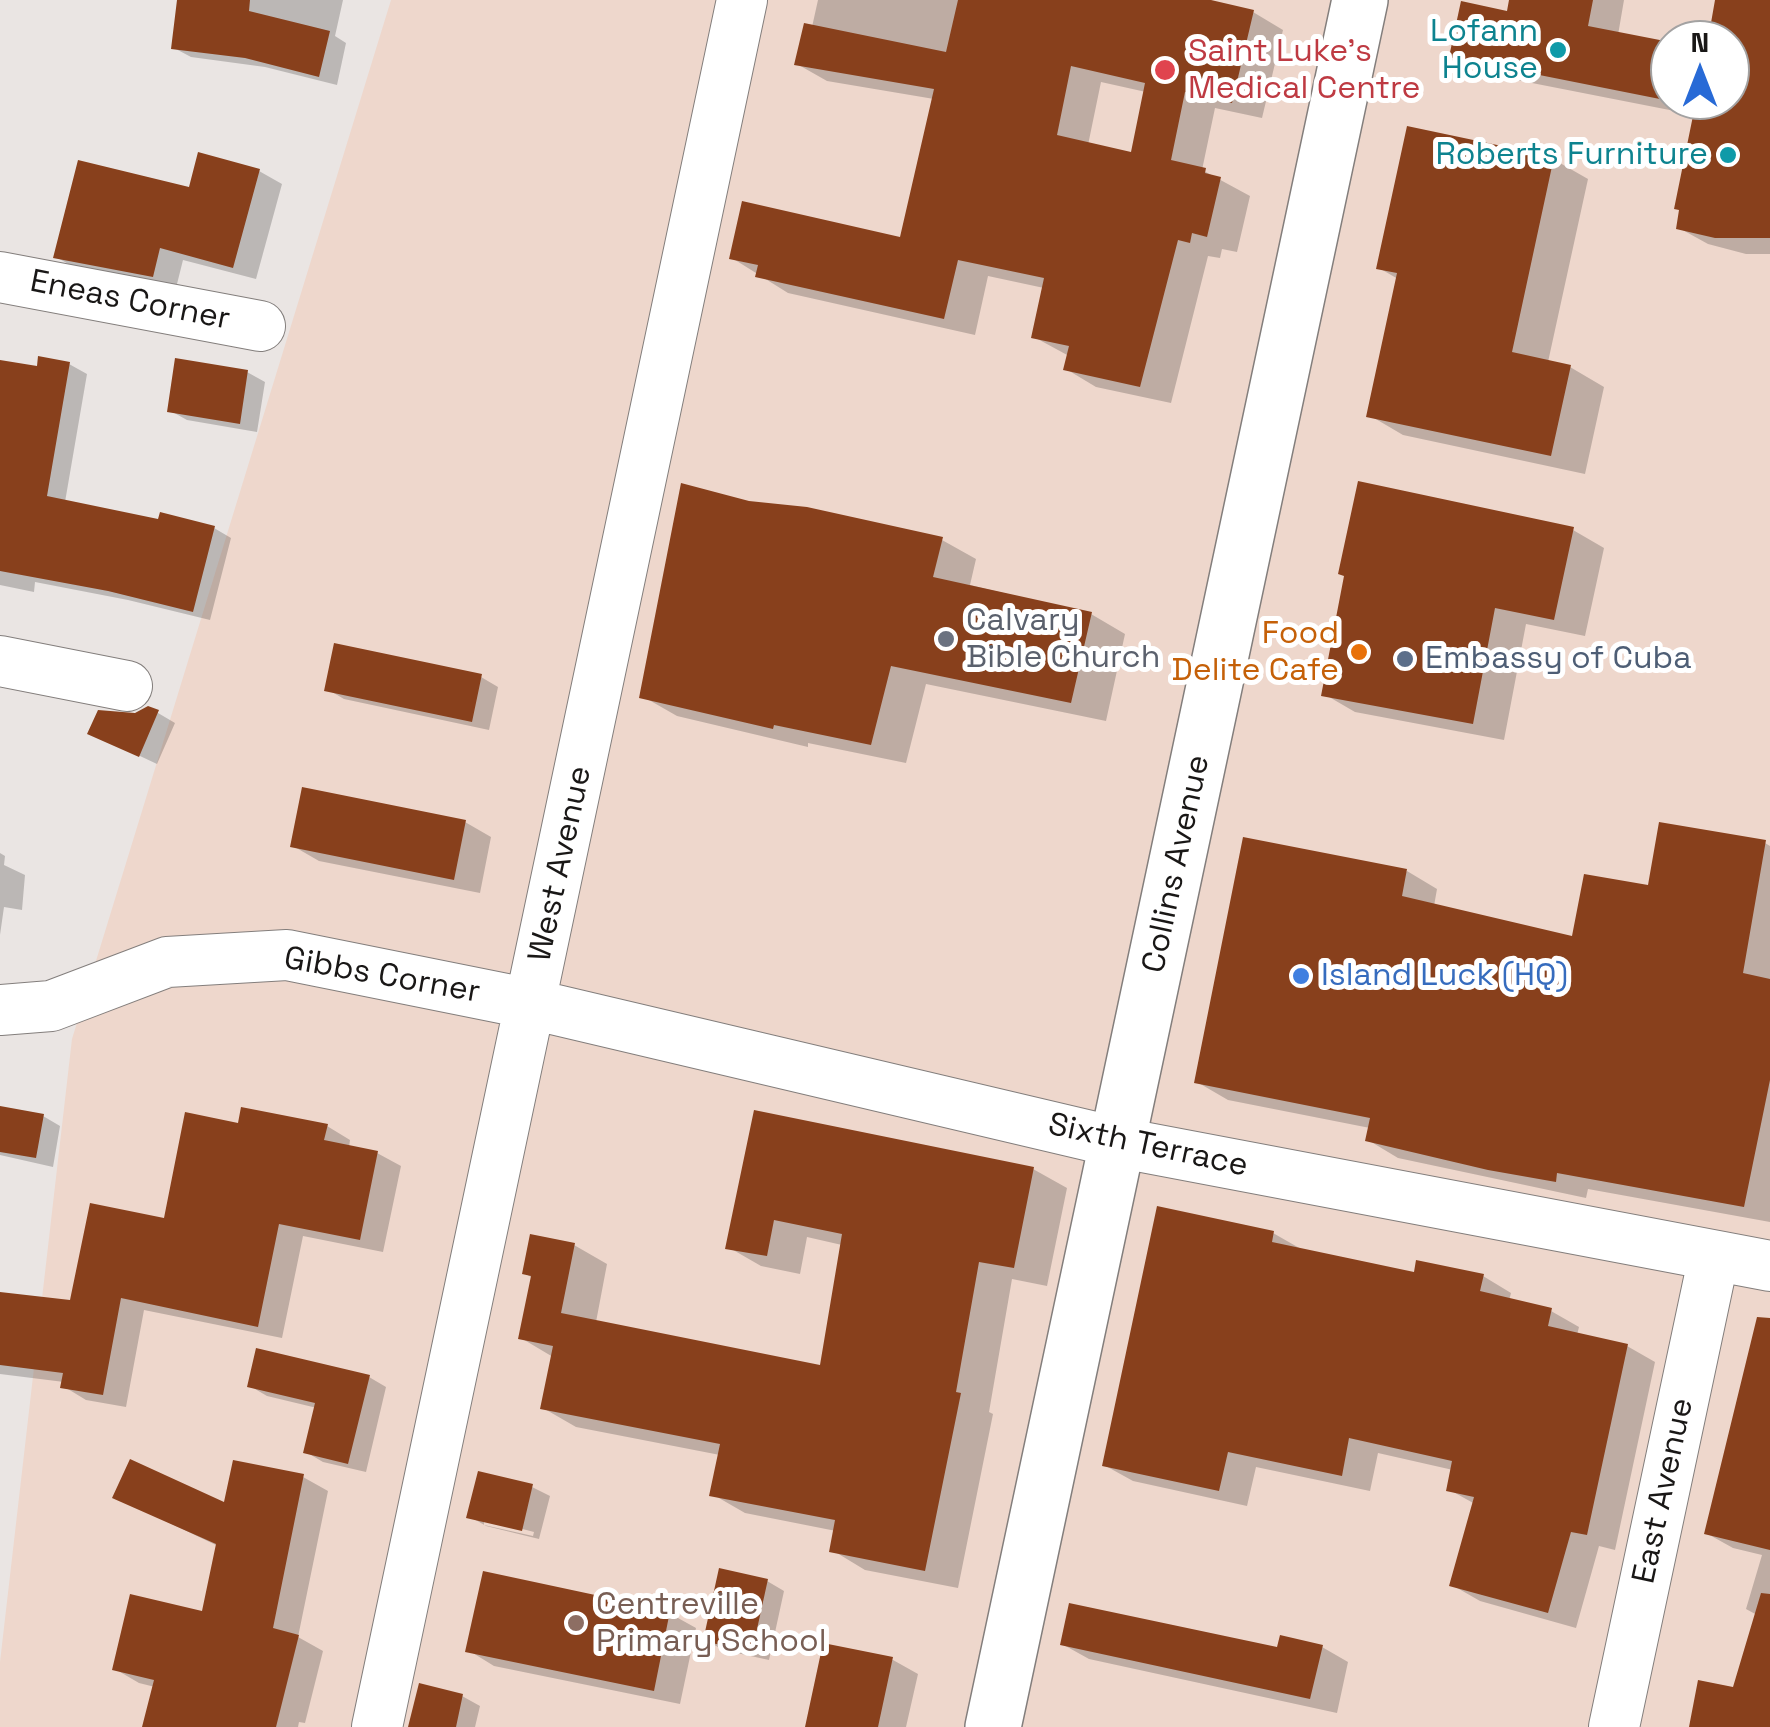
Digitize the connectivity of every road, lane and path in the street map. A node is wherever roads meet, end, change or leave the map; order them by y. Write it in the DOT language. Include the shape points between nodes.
graph roads {
  1 [pos="742,0"];
  2 [pos="1360,0"];
  3 [pos="0,277"];
  4 [pos="260,326"];
  5 [pos="0,661"];
  6 [pos="127,686"];
  7 [pos="531,1004"];
  8 [pos="0,1010"];
  9 [pos="1116,1142"];
  10 [pos="1714,1256"];
  11 [pos="1770,1266"];
  12 [pos="376,1727"];
  13 [pos="992,1727"];
  14 [pos="1614,1727"];
  1 -- 7 [label="street, West Avenue"];
  2 -- 9 [label="street, Collins Avenue"];
  3 -- 4 [label="street, Eneas Corner"];
  5 -- 6 [label="street"];
  7 -- 8 [label="street, Gibbs Corner" via="287,955 167,962 51,1006"];
  7 -- 9 [label="street, Sixth Terrace"];
  7 -- 12 [label="street, West Avenue"];
  9 -- 10 [label="street, Sixth Terrace"];
  9 -- 13 [label="street, Collins Avenue"];
  10 -- 11 [label="street, Sixth Terrace"];
  10 -- 14 [label="street, East Avenue"];
}
